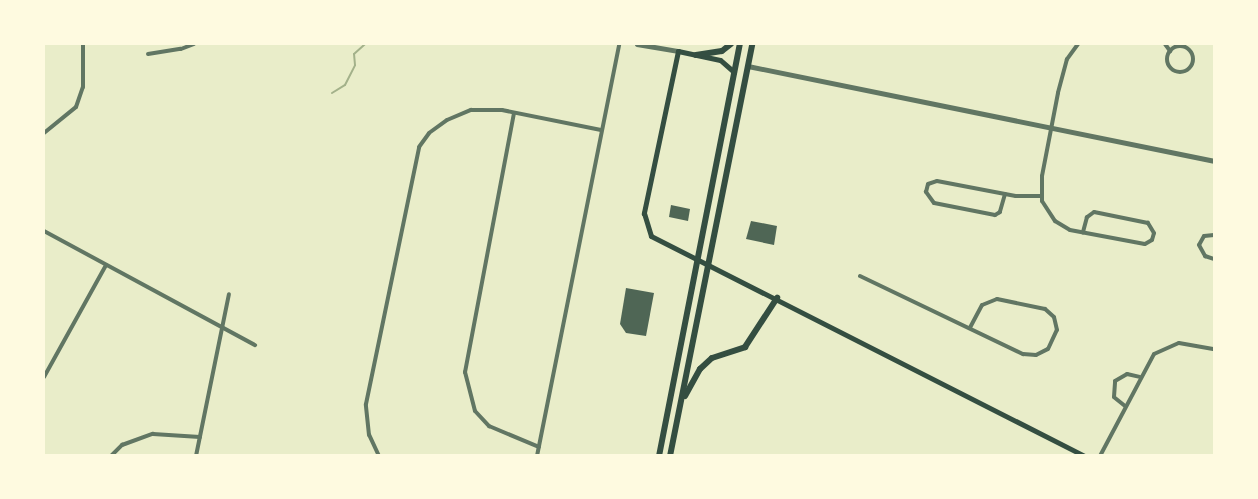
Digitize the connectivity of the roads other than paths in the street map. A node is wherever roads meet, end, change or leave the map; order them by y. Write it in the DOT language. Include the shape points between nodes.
graph roads {
  1 [pos="83,44"];
  2 [pos="194,44"];
  3 [pos="619,44"];
  4 [pos="637,44"];
  5 [pos="731,44"];
  6 [pos="740,44"];
  7 [pos="753,44"];
  8 [pos="1070,44"];
  9 [pos="1165,44"];
  10 [pos="1077,45"];
  11 [pos="678,51"];
  12 [pos="1170,51"];
  13 [pos="148,54"];
  14 [pos="696,55"];
  15 [pos="748,66"];
  16 [pos="734,72"];
  17 [pos="514,112"];
  18 [pos="1052,128"];
  19 [pos="601,130"];
  20 [pos="44,133"];
  21 [pos="1215,161"];
  22 [pos="1005,194"];
  23 [pos="1040,196"];
  24 [pos="44,231"];
  25 [pos="1083,232"];
  26 [pos="1215,236"];
  27 [pos="1215,259"];
  28 [pos="699,260"];
  29 [pos="708,264"];
  30 [pos="105,265"];
  31 [pos="860,276"];
  32 [pos="229,294"];
  33 [pos="777,298"];
  34 [pos="970,328"];
  35 [pos="223,330"];
  36 [pos="255,345"];
  37 [pos="1215,349"];
  38 [pos="44,377"];
  39 [pos="1140,377"];
  40 [pos="1125,406"];
  41 [pos="680,407"];
  42 [pos="200,437"];
  43 [pos="539,447"];
  44 [pos="111,456"];
  45 [pos="196,456"];
  46 [pos="379,456"];
  47 [pos="537,456"];
  48 [pos="658,456"];
  49 [pos="670,456"];
  50 [pos="1084,456"];
  51 [pos="1100,456"];
  1 -- 20 [label="street" via="83,87 76,107"];
  2 -- 13 [label="street" via="181,50"];
  3 -- 19 [label="street"];
  4 -- 11 [label="street"];
  5 -- 14 [label="main road" via="722,51"];
  6 -- 16 [label="main road"];
  7 -- 15 [label="main road"];
  8 -- 10 [label="street"];
  9 -- 12 [label="street"];
  10 -- 18 [label="street" via="1063,73"];
  11 -- 14 [label="main road"];
  11 -- 28 [label="main road" via="644,213 651,236"];
  12 -- 12 [label="street" via="1167,63 1173,70 1189,68 1193,60 1187,48 1178,46"];
  14 -- 16 [label="main road" via="720,60"];
  15 -- 18 [label="street"];
  15 -- 29 [label="main road"];
  16 -- 28 [label="main road"];
  17 -- 19 [label="street"];
  17 -- 43 [label="street" via="465,372 475,411 489,426"];
  17 -- 46 [label="street" via="488,109 455,114 429,133 419,147 366,404 369,435"];
  18 -- 21 [label="street"];
  18 -- 23 [label="street"];
  19 -- 43 [label="street"];
  22 -- 22 [label="street" via="937,181 928,184 926,192 934,203 994,215 1000,212"];
  22 -- 23 [label="street"];
  23 -- 25 [label="street" via="1055,221"];
  24 -- 30 [label="street"];
  25 -- 25 [label="street" via="1145,244 1154,233 1148,223 1094,212 1087,217"];
  26 -- 27 [label="street" via="1203,236 1199,245 1205,256"];
  28 -- 29 [label="main road"];
  28 -- 48 [label="main road"];
  29 -- 33 [label="main road"];
  29 -- 41 [label="main road"];
  30 -- 35 [label="street"];
  30 -- 38 [label="street"];
  31 -- 34 [label="street"];
  32 -- 35 [label="street"];
  33 -- 41 [label="main road" via="745,347 712,358 700,369"];
  33 -- 50 [label="main road"];
  34 -- 34 [label="street" via="1027,355 1048,349 1057,330 1054,317 1044,309 996,299 984,303"];
  35 -- 36 [label="street"];
  35 -- 42 [label="street"];
  37 -- 39 [label="street" via="1170,345 1154,354"];
  39 -- 40 [label="street"];
  39 -- 40 [label="street" via="1128,374 1115,381 1114,398"];
  40 -- 51 [label="street"];
  41 -- 49 [label="main road"];
  42 -- 44 [label="street" via="153,434 122,445"];
  42 -- 45 [label="street"];
  43 -- 47 [label="street"];
}
